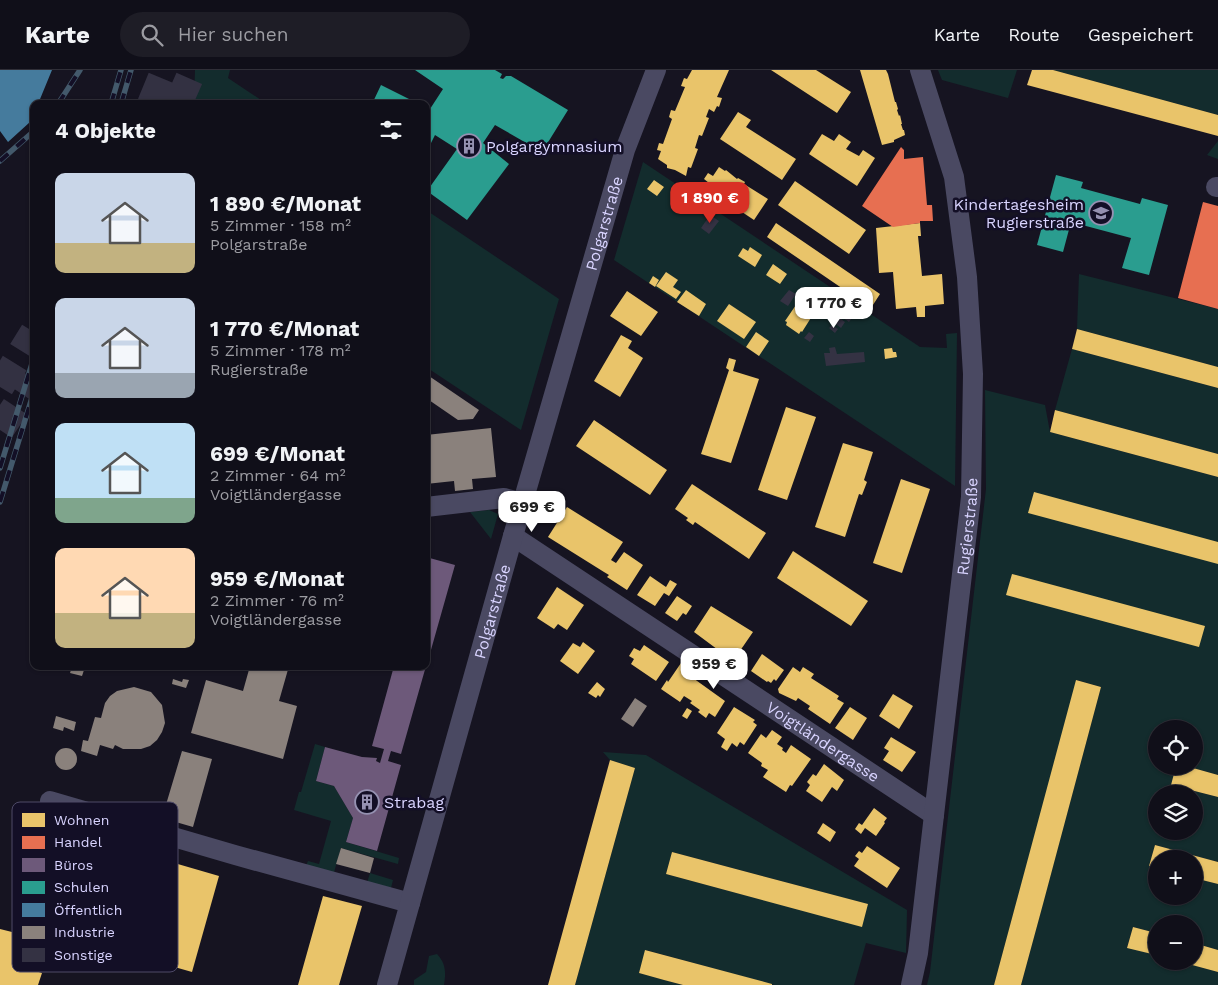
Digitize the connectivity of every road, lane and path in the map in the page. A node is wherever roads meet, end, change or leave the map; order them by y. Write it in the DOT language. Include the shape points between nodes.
graph roads {
  1 [pos="656,70"];
  2 [pos="920,70"];
  3 [pos="523,503"];
  4 [pos="430,507"];
  5 [pos="513,536"];
  6 [pos="50,801"];
  7 [pos="54,802"];
  8 [pos="934,816"];
  9 [pos="178,837"];
  10 [pos="410,903"];
  11 [pos="387,985"];
  12 [pos="911,985"];
  1 -- 3 [label="street, Polgarstraße" via="625,150"];
  2 -- 8 [label="street, Rugierstraße" via="954,177 967,277 973,374 971,497"];
  3 -- 4 [label="street" via="504,498"];
  3 -- 5 [label="street, Polgarstraße"];
  5 -- 8 [label="street, Voigtländergasse"];
  5 -- 10 [label="street, Polgarstraße"];
  6 -- 7 [label="street"];
  8 -- 12 [label="street, Rugierstraße" via="918,953"];
  9 -- 10 [label="street"];
  10 -- 11 [label="street, Polgarstraße"];
}
